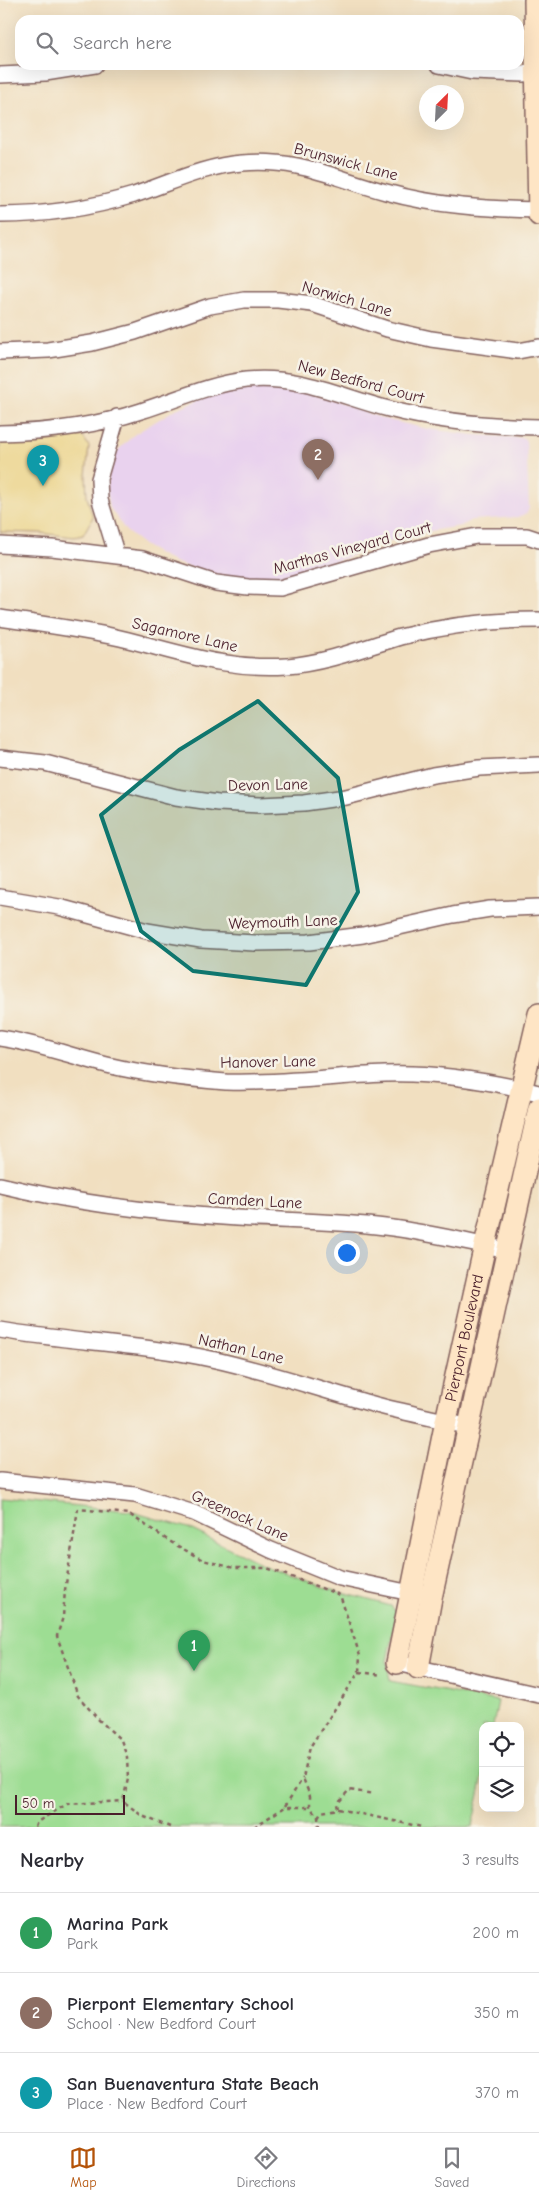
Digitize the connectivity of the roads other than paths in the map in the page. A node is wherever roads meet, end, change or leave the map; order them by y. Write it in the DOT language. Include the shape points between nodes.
graph roads {
  1 [pos="535,0"];
  2 [pos="67,70"];
  3 [pos="463,70"];
  4 [pos="538,70"];
  5 [pos="0,75"];
  6 [pos="539,210"];
  7 [pos="0,215"];
  8 [pos="539,215"];
  9 [pos="539,347"];
  10 [pos="0,352"];
  11 [pos="117,418"];
  12 [pos="539,427"];
  13 [pos="0,433"];
  14 [pos="539,540"];
  15 [pos="0,545"];
  16 [pos="117,556"];
  17 [pos="0,618"];
  18 [pos="539,620"];
  19 [pos="0,758"];
  20 [pos="539,765"];
  21 [pos="0,897"];
  22 [pos="539,907"];
  23 [pos="539,1014"];
  24 [pos="0,1038"];
  25 [pos="531,1091"];
  26 [pos="539,1108"];
  27 [pos="0,1185"];
  28 [pos="485,1245"];
  29 [pos="508,1250"];
  30 [pos="0,1330"];
  31 [pos="446,1421"];
  32 [pos="469,1427"];
  33 [pos="0,1481"];
  34 [pos="410,1593"];
  35 [pos="431,1598"];
  36 [pos="418,1668"];
  37 [pos="390,1669"];
  38 [pos="539,1696"];
  1 -- 4 [label="street"];
  2 -- 5 [label="street"];
  3 -- 4 [label="street" via="524,74"];
  4 -- 6 [label="street"];
  6 -- 7 [label="street, Brunswick Lane" via="473,208 429,202 386,192 310,167 276,162 208,168 134,195 90,206"];
  6 -- 8 [label="street"];
  9 -- 10 [label="street, Norwich Lane" via="518,351 431,339 387,329 312,304 244,300 210,306 92,343 48,350"];
  11 -- 12 [label="street, New Bedford Court" via="214,386 246,380 280,380 312,384 387,409 431,419 476,425"];
  11 -- 13 [label="street, New Bedford Court" via="51,430"];
  11 -- 16 [label="street" via="99,479 100,500"];
  14 -- 16 [label="street, Marthas Vineyard Court" via="527,536 477,536 429,545 280,588 216,583 143,558"];
  15 -- 16 [label="street, Marthas Vineyard Court"];
  17 -- 18 [label="street, Sagamore Lane" via="61,626 212,662 250,666 288,666 325,660 441,628 482,622"];
  19 -- 20 [label="street, Devon Lane" via="44,762 176,796 218,803 261,805 304,804 346,797 479,768"];
  21 -- 22 [label="street, Weymouth Lane" via="58,907 147,931 201,940 255,943 309,942 363,935 490,909"];
  23 -- 25 [label="street, Pierpont Boulevard"];
  24 -- 25 [label="street, Hanover Lane" via="108,1065 167,1076 227,1082 425,1075 463,1078"];
  25 -- 28 [label="street, Pierpont Boulevard"];
  26 -- 29 [label="street, Pierpont Boulevard"];
  27 -- 28 [label="street, Camden Lane" via="103,1205 190,1215 383,1227"];
  28 -- 29 [label="street, Camden Lane"];
  28 -- 31 [label="street, Pierpont Boulevard"];
  29 -- 32 [label="street, Pierpont Boulevard"];
  30 -- 31 [label="street, Nathan Lane" via="210,1358 376,1405"];
  31 -- 32 [label="street, Nathan Lane"];
  31 -- 34 [label="street, Pierpont Boulevard"];
  32 -- 35 [label="street, Pierpont Boulevard"];
  33 -- 34 [label="street, Greenock Lane" via="135,1496 194,1513 340,1578"];
  34 -- 35 [label="street, Greenock Lane"];
  34 -- 37 [label="street, Pierpont Boulevard"];
  35 -- 36 [label="street, Pierpont Boulevard"];
  36 -- 37 [label="street"];
  36 -- 38 [label="street"];
}
